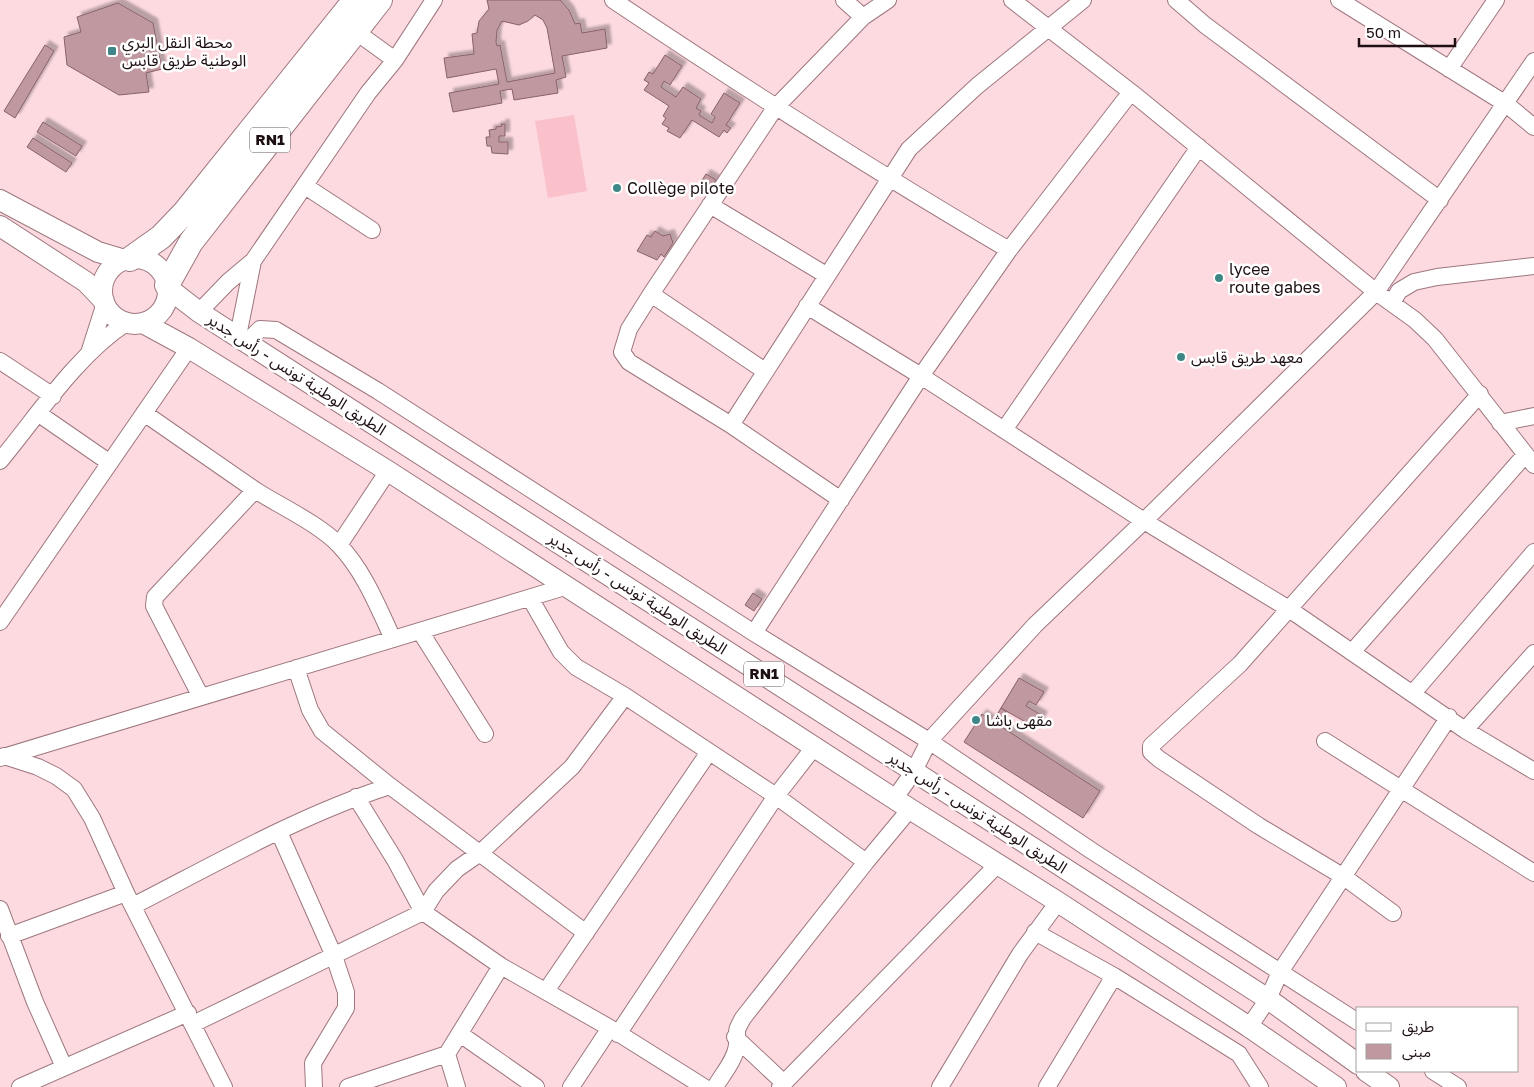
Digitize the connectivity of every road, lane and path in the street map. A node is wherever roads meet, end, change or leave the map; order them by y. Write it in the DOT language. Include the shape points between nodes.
graph roads {
  1 [pos="355,0"];
  2 [pos="380,0"];
  3 [pos="434,0"];
  4 [pos="613,0"];
  5 [pos="844,0"];
  6 [pos="888,0"];
  7 [pos="1012,0"];
  8 [pos="1084,0"];
  9 [pos="1176,0"];
  10 [pos="1339,0"];
  11 [pos="1496,0"];
  12 [pos="863,17"];
  13 [pos="348,26"];
  14 [pos="1048,28"];
  15 [pos="395,60"];
  16 [pos="1534,61"];
  17 [pos="1449,69"];
  18 [pos="1131,92"];
  19 [pos="1506,104"];
  20 [pos="775,108"];
  21 [pos="1534,127"];
  22 [pos="1199,147"];
  23 [pos="888,179"];
  24 [pos="305,186"];
  25 [pos="0,200"];
  26 [pos="1440,200"];
  27 [pos="710,205"];
  28 [pos="0,226"];
  29 [pos="372,230"];
  30 [pos="1009,250"];
  31 [pos="128,260"];
  32 [pos="253,261"];
  33 [pos="1534,266"];
  34 [pos="826,275"];
  35 [pos="168,286"];
  36 [pos="1376,292"];
  37 [pos="651,294"];
  38 [pos="104,302"];
  39 [pos="1392,303"];
  40 [pos="807,306"];
  41 [pos="199,312"];
  42 [pos="135,323"];
  43 [pos="243,339"];
  44 [pos="189,348"];
  45 [pos="90,352"];
  46 [pos="0,361"];
  47 [pos="765,372"];
  48 [pos="921,376"];
  49 [pos="1480,394"];
  50 [pos="53,396"];
  51 [pos="144,413"];
  52 [pos="39,414"];
  53 [pos="1534,416"];
  54 [pos="1500,423"];
  55 [pos="731,425"];
  56 [pos="1004,430"];
  57 [pos="1530,460"];
  58 [pos="0,461"];
  59 [pos="110,463"];
  60 [pos="388,471"];
  61 [pos="255,490"];
  62 [pos="841,500"];
  63 [pos="1144,521"];
  64 [pos="339,545"];
  65 [pos="1534,552"];
  66 [pos="568,586"];
  67 [pos="530,598"];
  68 [pos="1289,609"];
  69 [pos="0,622"];
  70 [pos="420,631"];
  71 [pos="754,634"];
  72 [pos="393,639"];
  73 [pos="1353,651"];
  74 [pos="1534,653"];
  75 [pos="296,668"];
  76 [pos="1413,694"];
  77 [pos="625,696"];
  78 [pos="201,697"];
  79 [pos="1449,717"];
  80 [pos="1465,730"];
  81 [pos="485,734"];
  82 [pos="928,741"];
  83 [pos="1325,741"];
  84 [pos="815,746"];
  85 [pos="709,752"];
  86 [pos="2,757"];
  87 [pos="914,770"];
  88 [pos="1534,771"];
  89 [pos="390,786"];
  90 [pos="1401,789"];
  91 [pos="776,796"];
  92 [pos="356,797"];
  93 [pos="903,804"];
  94 [pos="279,832"];
  95 [pos="480,853"];
  96 [pos="866,862"];
  97 [pos="998,864"];
  98 [pos="1534,873"];
  99 [pos="1344,877"];
  100 [pos="130,899"];
  101 [pos="1058,902"];
  102 [pos="0,909"];
  103 [pos="423,912"];
  104 [pos="1393,913"];
  105 [pos="1035,932"];
  106 [pos="586,933"];
  107 [pos="9,936"];
  108 [pos="334,956"];
  109 [pos="502,966"];
  110 [pos="1280,972"];
  111 [pos="1114,976"];
  112 [pos="546,991"];
  113 [pos="1268,999"];
  114 [pos="190,1019"];
  115 [pos="1356,1021"];
  116 [pos="1249,1027"];
  117 [pos="614,1031"];
  118 [pos="460,1034"];
  119 [pos="735,1037"];
  120 [pos="447,1054"];
  121 [pos="1356,1063"];
  122 [pos="64,1067"];
  123 [pos="1367,1072"];
  124 [pos="1435,1072"];
  125 [pos="782,1085"];
  126 [pos="1259,1086"];
  127 [pos="20,1087"];
  128 [pos="224,1087"];
  129 [pos="314,1087"];
  130 [pos="348,1087"];
  131 [pos="457,1087"];
  132 [pos="536,1087"];
  133 [pos="571,1087"];
  134 [pos="703,1087"];
  135 [pos="715,1087"];
  136 [pos="940,1087"];
  137 [pos="1047,1087"];
  138 [pos="1336,1087"];
  139 [pos="1389,1087"];
  140 [pos="1458,1087"];
  1 -- 13 [label="highway, RN1"];
  2 -- 13 [label="highway, RN1"];
  3 -- 15 [label="street"];
  4 -- 20 [label="street"];
  5 -- 12 [label="street"];
  6 -- 12 [label="street"];
  7 -- 14 [label="street"];
  8 -- 14 [label="street"];
  9 -- 26 [label="street"];
  10 -- 17 [label="street"];
  11 -- 17 [label="street"];
  12 -- 20 [label="street"];
  13 -- 15 [label="street"];
  13 -- 31 [label="highway, RN1" via="185,212 161,237"];
  13 -- 35 [label="highway, RN1" via="191,242"];
  14 -- 18 [label="street"];
  14 -- 23 [label="street" via="977,86 909,149"];
  15 -- 24 [label="street" via="368,93"];
  16 -- 19 [label="street"];
  17 -- 19 [label="street"];
  18 -- 22 [label="street"];
  18 -- 30 [label="street"];
  19 -- 21 [label="street"];
  19 -- 26 [label="street"];
  20 -- 23 [label="street"];
  20 -- 27 [label="street"];
  22 -- 36 [label="street"];
  22 -- 56 [label="street"];
  23 -- 30 [label="street"];
  23 -- 34 [label="street"];
  24 -- 29 [label="street"];
  24 -- 32 [label="street"];
  25 -- 31 [label="main road, RN1" via="98,252"];
  26 -- 36 [label="street"];
  27 -- 34 [label="street"];
  27 -- 37 [label="street"];
  28 -- 38 [label="main road, RN1" via="86,282"];
  30 -- 48 [label="street"];
  31 -- 35 [label="main road, RN1" via="150,262 164,275"];
  31 -- 38 [label="main road, RN1" via="116,265 104,281"];
  32 -- 41 [label="street"];
  32 -- 43 [label="street"];
  33 -- 39 [label="street" via="1414,282 1399,290"];
  34 -- 40 [label="street"];
  35 -- 41 [label="main road, الطريق الوطنية تونس - رأس جدير / RN1"];
  35 -- 42 [label="main road, RN1" via="165,306 152,320"];
  36 -- 39 [label="street"];
  36 -- 63 [label="street"];
  37 -- 47 [label="street"];
  37 -- 55 [label="street" via="629,329 622,352 628,362"];
  38 -- 42 [label="main road, RN1" via="113,316"];
  38 -- 45 [label="street"];
  39 -- 49 [label="street" via="1434,339"];
  40 -- 47 [label="street"];
  40 -- 48 [label="street"];
  41 -- 43 [label="main road, الطريق الوطنية تونس - رأس جدير / RN1"];
  42 -- 44 [label="main road, الطريق الوطنية تونس - رأس جدير / RN1"];
  42 -- 45 [label="street"];
  43 -- 71 [label="street" via="260,328 286,335"];
  43 -- 87 [label="main road, الطريق الوطنية تونس - رأس جدير / RN1"];
  44 -- 51 [label="street"];
  44 -- 60 [label="main road, الطريق الوطنية تونس - رأس جدير / RN1"];
  45 -- 50 [label="street"];
  46 -- 50 [label="street"];
  47 -- 55 [label="street"];
  48 -- 56 [label="street"];
  48 -- 62 [label="street"];
  49 -- 54 [label="street"];
  49 -- 68 [label="street"];
  50 -- 52 [label="street"];
  51 -- 59 [label="street"];
  51 -- 61 [label="street"];
  52 -- 58 [label="street"];
  52 -- 59 [label="street"];
  53 -- 54 [label="street"];
  54 -- 57 [label="street"];
  55 -- 62 [label="street"];
  56 -- 63 [label="street"];
  57 -- 73 [label="street"];
  59 -- 69 [label="street"];
  60 -- 64 [label="street"];
  60 -- 66 [label="main road, الطريق الوطنية تونس - رأس جدير / RN1"];
  61 -- 64 [label="street"];
  61 -- 78 [label="street" via="154,597 154,606"];
  62 -- 71 [label="street"];
  63 -- 68 [label="street"];
  63 -- 82 [label="street" via="1035,625"];
  64 -- 72 [label="street" via="374,597"];
  65 -- 76 [label="street"];
  66 -- 67 [label="street"];
  66 -- 84 [label="main road, الطريق الوطنية تونس - رأس جدير / RN1"];
  67 -- 70 [label="street"];
  67 -- 77 [label="street" via="561,652 576,667"];
  68 -- 73 [label="street"];
  68 -- 99 [label="street" via="1240,664 1153,742 1151,752 1259,826"];
  70 -- 72 [label="street"];
  70 -- 81 [label="street"];
  71 -- 82 [label="street"];
  72 -- 75 [label="street"];
  73 -- 76 [label="street"];
  74 -- 80 [label="street"];
  75 -- 78 [label="street"];
  75 -- 89 [label="street" via="310,710 322,732"];
  76 -- 79 [label="street"];
  77 -- 85 [label="street"];
  77 -- 95 [label="street" via="572,766"];
  78 -- 86 [label="street"];
  79 -- 80 [label="street"];
  79 -- 90 [label="street"];
  80 -- 88 [label="street"];
  82 -- 87 [label="street"];
  82 -- 110 [label="street"];
  83 -- 90 [label="street"];
  84 -- 91 [label="street"];
  84 -- 93 [label="main road, الطريق الوطنية تونس - رأس جدير / RN1"];
  85 -- 91 [label="street"];
  85 -- 106 [label="street"];
  86 -- 100 [label="street" via="38,767 74,789 92,818"];
  87 -- 93 [label="street"];
  87 -- 113 [label="main road, الطريق الوطنية تونس - رأس جدير / RN1"];
  89 -- 92 [label="street"];
  89 -- 95 [label="street"];
  90 -- 98 [label="street"];
  90 -- 99 [label="street"];
  91 -- 96 [label="street"];
  91 -- 117 [label="street"];
  92 -- 94 [label="street"];
  92 -- 103 [label="street"];
  93 -- 96 [label="street"];
  93 -- 97 [label="main road, الطريق الوطنية تونس - رأس جدير / RN1"];
  94 -- 100 [label="street"];
  94 -- 108 [label="street"];
  95 -- 103 [label="street" via="457,869"];
  95 -- 106 [label="street"];
  96 -- 119 [label="street" via="743,1018"];
  97 -- 101 [label="main road, الطريق الوطنية تونس - رأس جدير / RN1"];
  97 -- 125 [label="street"];
  99 -- 104 [label="street"];
  99 -- 110 [label="street"];
  100 -- 107 [label="street"];
  100 -- 114 [label="street"];
  101 -- 105 [label="street"];
  101 -- 116 [label="main road, الطريق الوطنية تونس - رأس جدير / RN1"];
  102 -- 107 [label="street"];
  103 -- 108 [label="street"];
  103 -- 109 [label="street"];
  105 -- 111 [label="street"];
  105 -- 136 [label="street"];
  106 -- 112 [label="street"];
  107 -- 122 [label="street"];
  108 -- 114 [label="street"];
  108 -- 129 [label="street" via="346,992 346,1008 313,1063"];
  109 -- 112 [label="street"];
  109 -- 118 [label="street"];
  110 -- 113 [label="street"];
  110 -- 115 [label="street"];
  111 -- 126 [label="street" via="1239,1054"];
  111 -- 137 [label="street"];
  112 -- 117 [label="street"];
  113 -- 116 [label="street"];
  113 -- 121 [label="main road, الطريق الوطنية تونس - رأس جدير / RN1"];
  114 -- 122 [label="street"];
  114 -- 128 [label="street"];
  116 -- 138 [label="main road, الطريق الوطنية تونس - رأس جدير / RN1"];
  117 -- 133 [label="street"];
  117 -- 134 [label="street"];
  118 -- 120 [label="street"];
  118 -- 132 [label="street"];
  119 -- 125 [label="street"];
  119 -- 135 [label="street" via="737,1044"];
  120 -- 130 [label="street"];
  120 -- 131 [label="street"];
  122 -- 127 [label="street"];
  123 -- 139 [label="main road"];
  124 -- 140 [label="street"];
}
